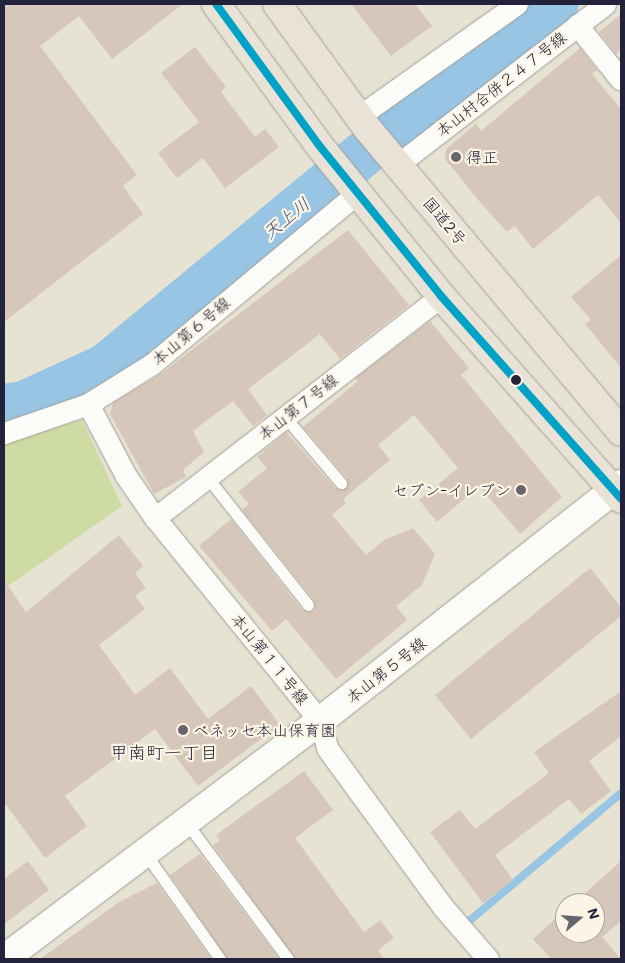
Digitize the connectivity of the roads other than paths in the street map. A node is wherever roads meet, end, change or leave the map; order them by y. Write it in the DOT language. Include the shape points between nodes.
graph roads {
  1 [pos="216,4"];
  2 [pos="277,4"];
  3 [pos="517,4"];
  4 [pos="605,4"];
  5 [pos="577,25"];
  6 [pos="621,80"];
  7 [pos="363,122"];
  8 [pos="393,159"];
  9 [pos="354,189"];
  10 [pos="441,296"];
  11 [pos="88,404"];
  12 [pos="285,416"];
  13 [pos="621,432"];
  14 [pos="4,433"];
  15 [pos="207,477"];
  16 [pos="341,483"];
  17 [pos="619,491"];
  18 [pos="155,518"];
  19 [pos="308,606"];
  20 [pos="320,721"];
  21 [pos="186,822"];
  22 [pos="145,853"];
  23 [pos="4,959"];
  24 [pos="220,959"];
  25 [pos="288,959"];
  26 [pos="488,959"];
  1 -- 9 [label="highway"];
  2 -- 7 [label="highway, 国道2号"];
  3 -- 7 [label="street"];
  4 -- 5 [label="street, 本山村合併２４７号線"];
  5 -- 6 [label="street"];
  5 -- 8 [label="street, 本山村合併２４７号線"];
  7 -- 8 [label="highway, 国道2号"];
  8 -- 13 [label="highway, 国道2号"];
  9 -- 10 [label="highway"];
  9 -- 11 [label="street, 本山第６号線" via="152,364"];
  10 -- 12 [label="street, 本山第７号線"];
  10 -- 17 [label="highway"];
  11 -- 14 [label="street, 本山第６号線"];
  11 -- 18 [label="street, 本山第１１号線" via="126,476"];
  12 -- 15 [label="street, 本山第７号線"];
  12 -- 16 [label="lane"];
  15 -- 18 [label="street, 本山第７号線"];
  15 -- 19 [label="lane"];
  17 -- 20 [label="street, 本山第５号線"];
  18 -- 20 [label="street, 本山第１１号線"];
  20 -- 21 [label="street, 本山第５号線"];
  20 -- 26 [label="street, 本山第１１号線" via="327,748 443,907"];
  21 -- 22 [label="street, 本山第５号線"];
  21 -- 25 [label="lane"];
  22 -- 23 [label="street, 本山第５号線"];
  22 -- 24 [label="lane"];
}
